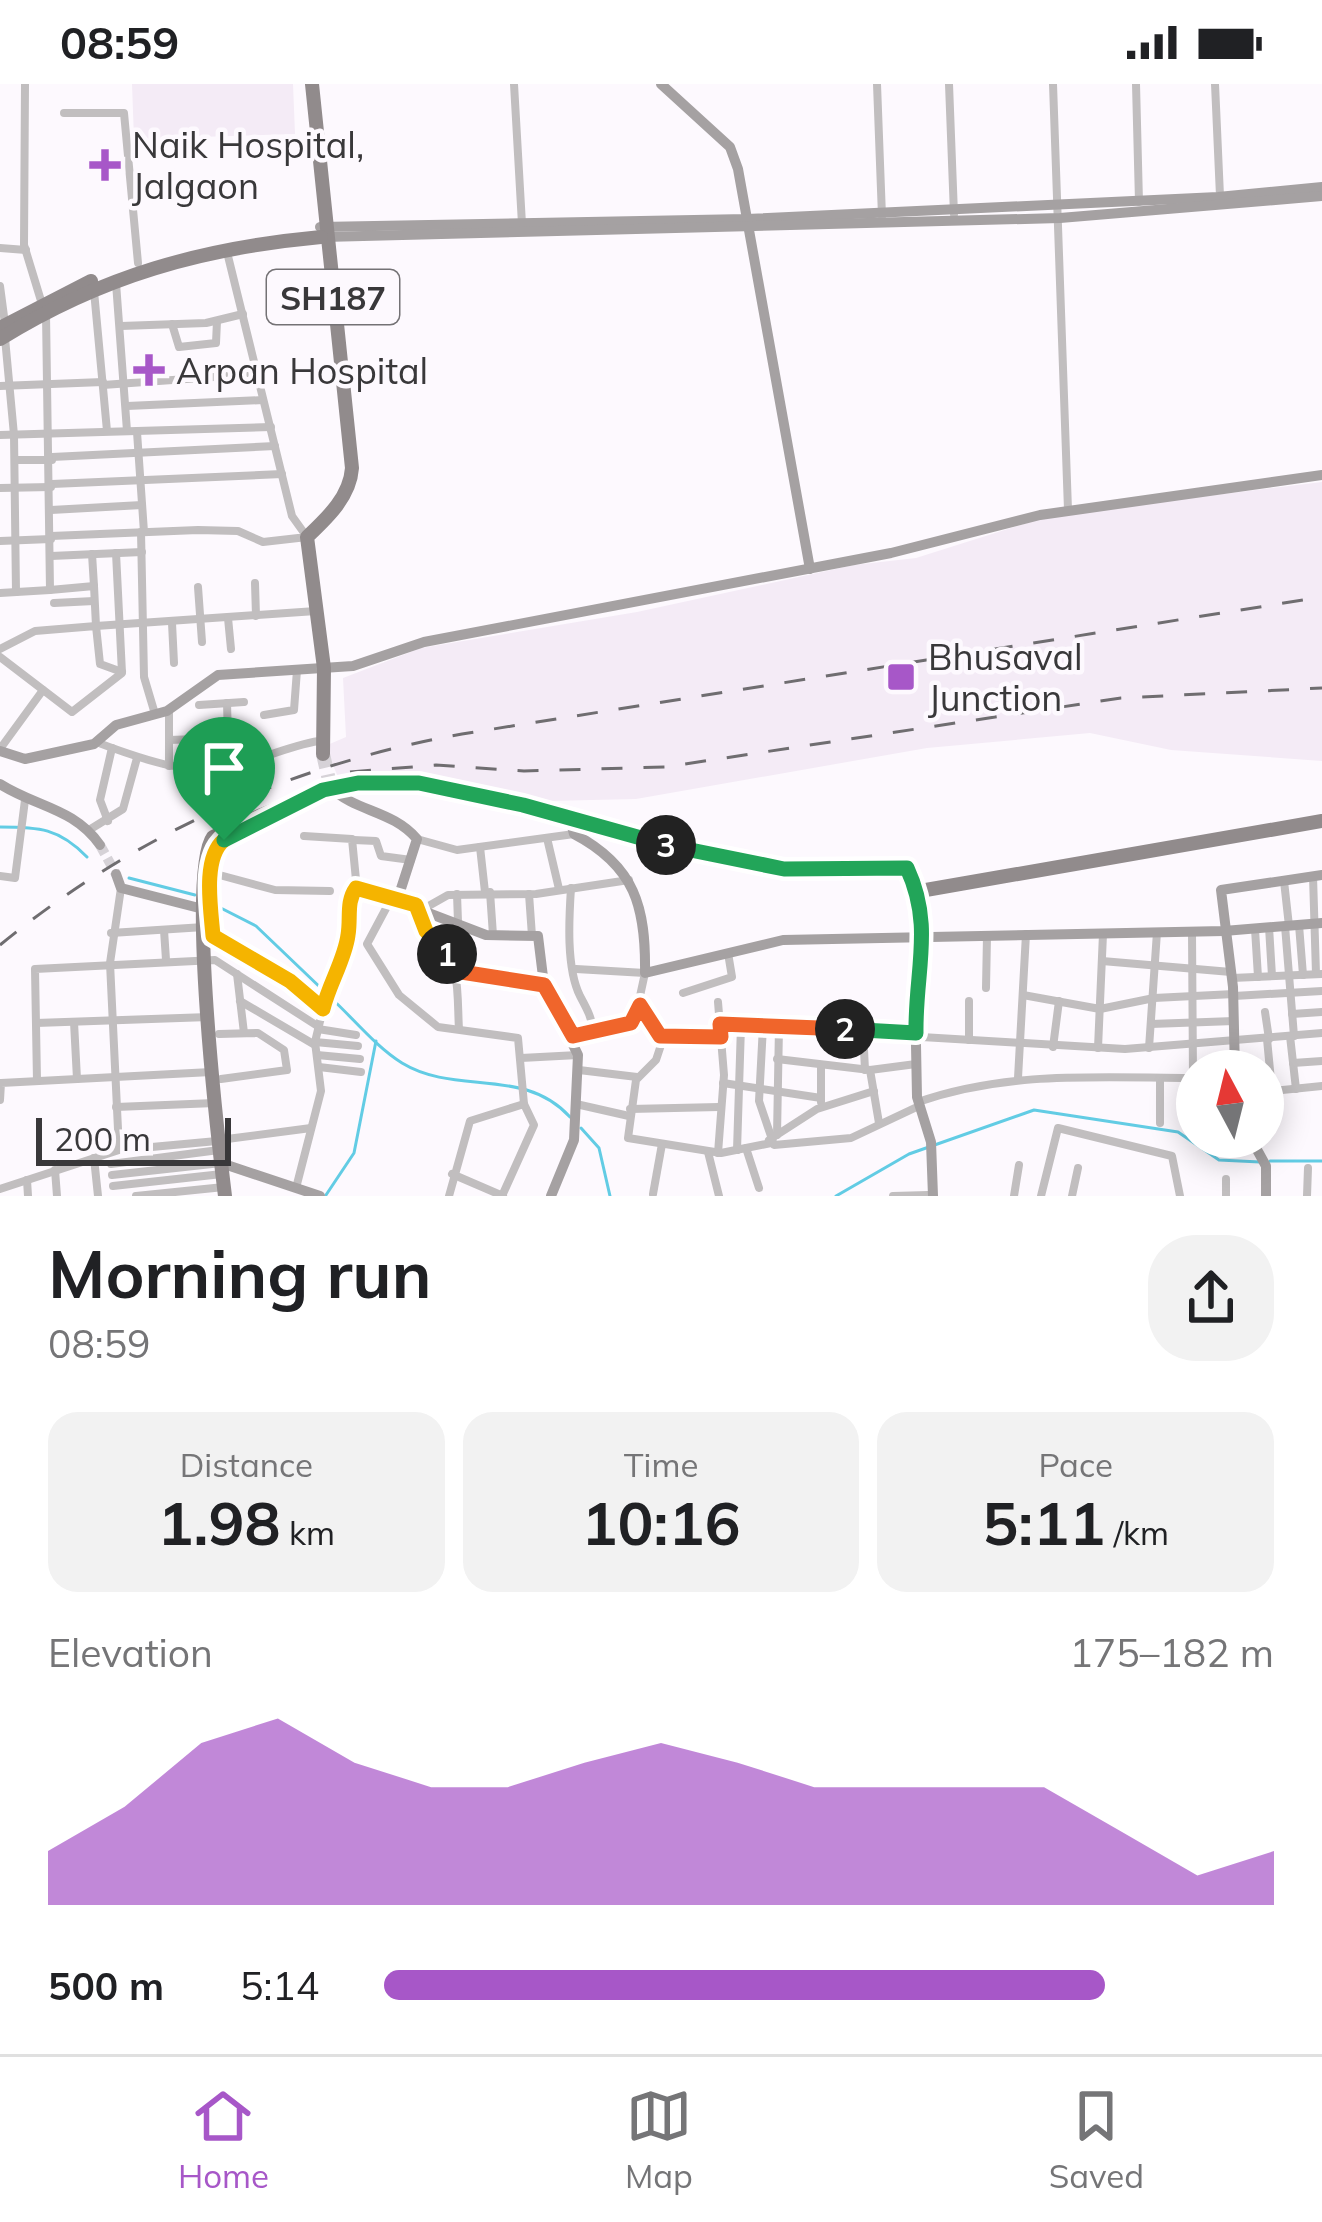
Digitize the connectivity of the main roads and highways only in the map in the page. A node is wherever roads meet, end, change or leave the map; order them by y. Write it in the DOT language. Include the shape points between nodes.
graph roads {
  1 [pos="309,84"];
  2 [pos="669,87"];
  3 [pos="1322,187"];
  4 [pos="1322,196"];
  5 [pos="1220,201"];
  6 [pos="1139,206"];
  7 [pos="954,215"];
  8 [pos="748,223"];
  9 [pos="423,231"];
  10 [pos="323,232"];
  11 [pos="44,309"];
  12 [pos="2,332"];
  13 [pos="1322,475"];
  14 [pos="810,569"];
  15 [pos="324,668"];
  16 [pos="321,748"];
  17 [pos="0,750"];
  18 [pos="0,784"];
  19 [pos="328,786"];
  20 [pos="1322,821"];
  21 [pos="572,826"];
  22 [pos="100,845"];
  23 [pos="116,874"];
  24 [pos="1318,876"];
  25 [pos="917,890"];
  26 [pos="205,905"];
  27 [pos="1318,923"];
  28 [pos="1224,932"];
  29 [pos="926,934"];
  30 [pos="211,959"];
  31 [pos="1234,1050"];
  32 [pos="217,1076"];
  33 [pos="1262,1158"];
  34 [pos="224,1168"];
  35 [pos="320,1196"];
  36 [pos="551,1196"];
  37 [pos="930,1196"];
  38 [pos="1266,1196"];
  1 -- 10 [label="main road, SH187"];
  2 -- 8 [label="main road" via="730,147"];
  3 -- 5 [label="main road"];
  4 -- 5 [label="main road"];
  5 -- 6 [label="main road"];
  6 -- 7 [label="main road"];
  6 -- 7 [label="main road" via="1060,218"];
  7 -- 8 [label="main road"];
  8 -- 9 [label="main road"];
  8 -- 9 [label="main road"];
  8 -- 14 [label="main road"];
  9 -- 10 [label="main road"];
  10 -- 11 [label="main road" via="226,246"];
  10 -- 11 [label="main road" via="226,238 139,263"];
  10 -- 15 [label="main road, SH187" via="347,450 336,506 307,538"];
  11 -- 12 [label="main road"];
  13 -- 14 [label="main road" via="1068,510"];
  14 -- 15 [label="main road"];
  15 -- 16 [label="main road"];
  15 -- 17 [label="main road" via="218,675 169,710 116,725 96,742 25,759"];
  18 -- 22 [label="main road" via="70,814"];
  19 -- 21 [label="main road" via="419,783"];
  19 -- 26 [label="main road" via="213,837"];
  19 -- 36 [label="main road" via="344,801 385,812 417,839 394,900 493,935 538,936 544,985 573,1036 579,1070 574,1140"];
  20 -- 25 [label="main road"];
  21 -- 25 [label="main road" via="784,869 900,866"];
  21 -- 29 [label="main road" via="629,880 646,934 645,973 783,940"];
  23 -- 26 [label="main road" via="121,888"];
  24 -- 28 [label="main road" via="1221,890"];
  25 -- 29 [label="main road"];
  26 -- 30 [label="main road"];
  27 -- 28 [label="main road"];
  28 -- 29 [label="main road"];
  28 -- 31 [label="main road"];
  29 -- 37 [label="main road" via="915,993 916,1064 932,1147"];
  30 -- 32 [label="main road"];
  30 -- 32 [label="main road"];
  32 -- 34 [label="main road"];
  32 -- 34 [label="main road"];
  33 -- 38 [label="main road"];
  34 -- 35 [label="main road"];
}
